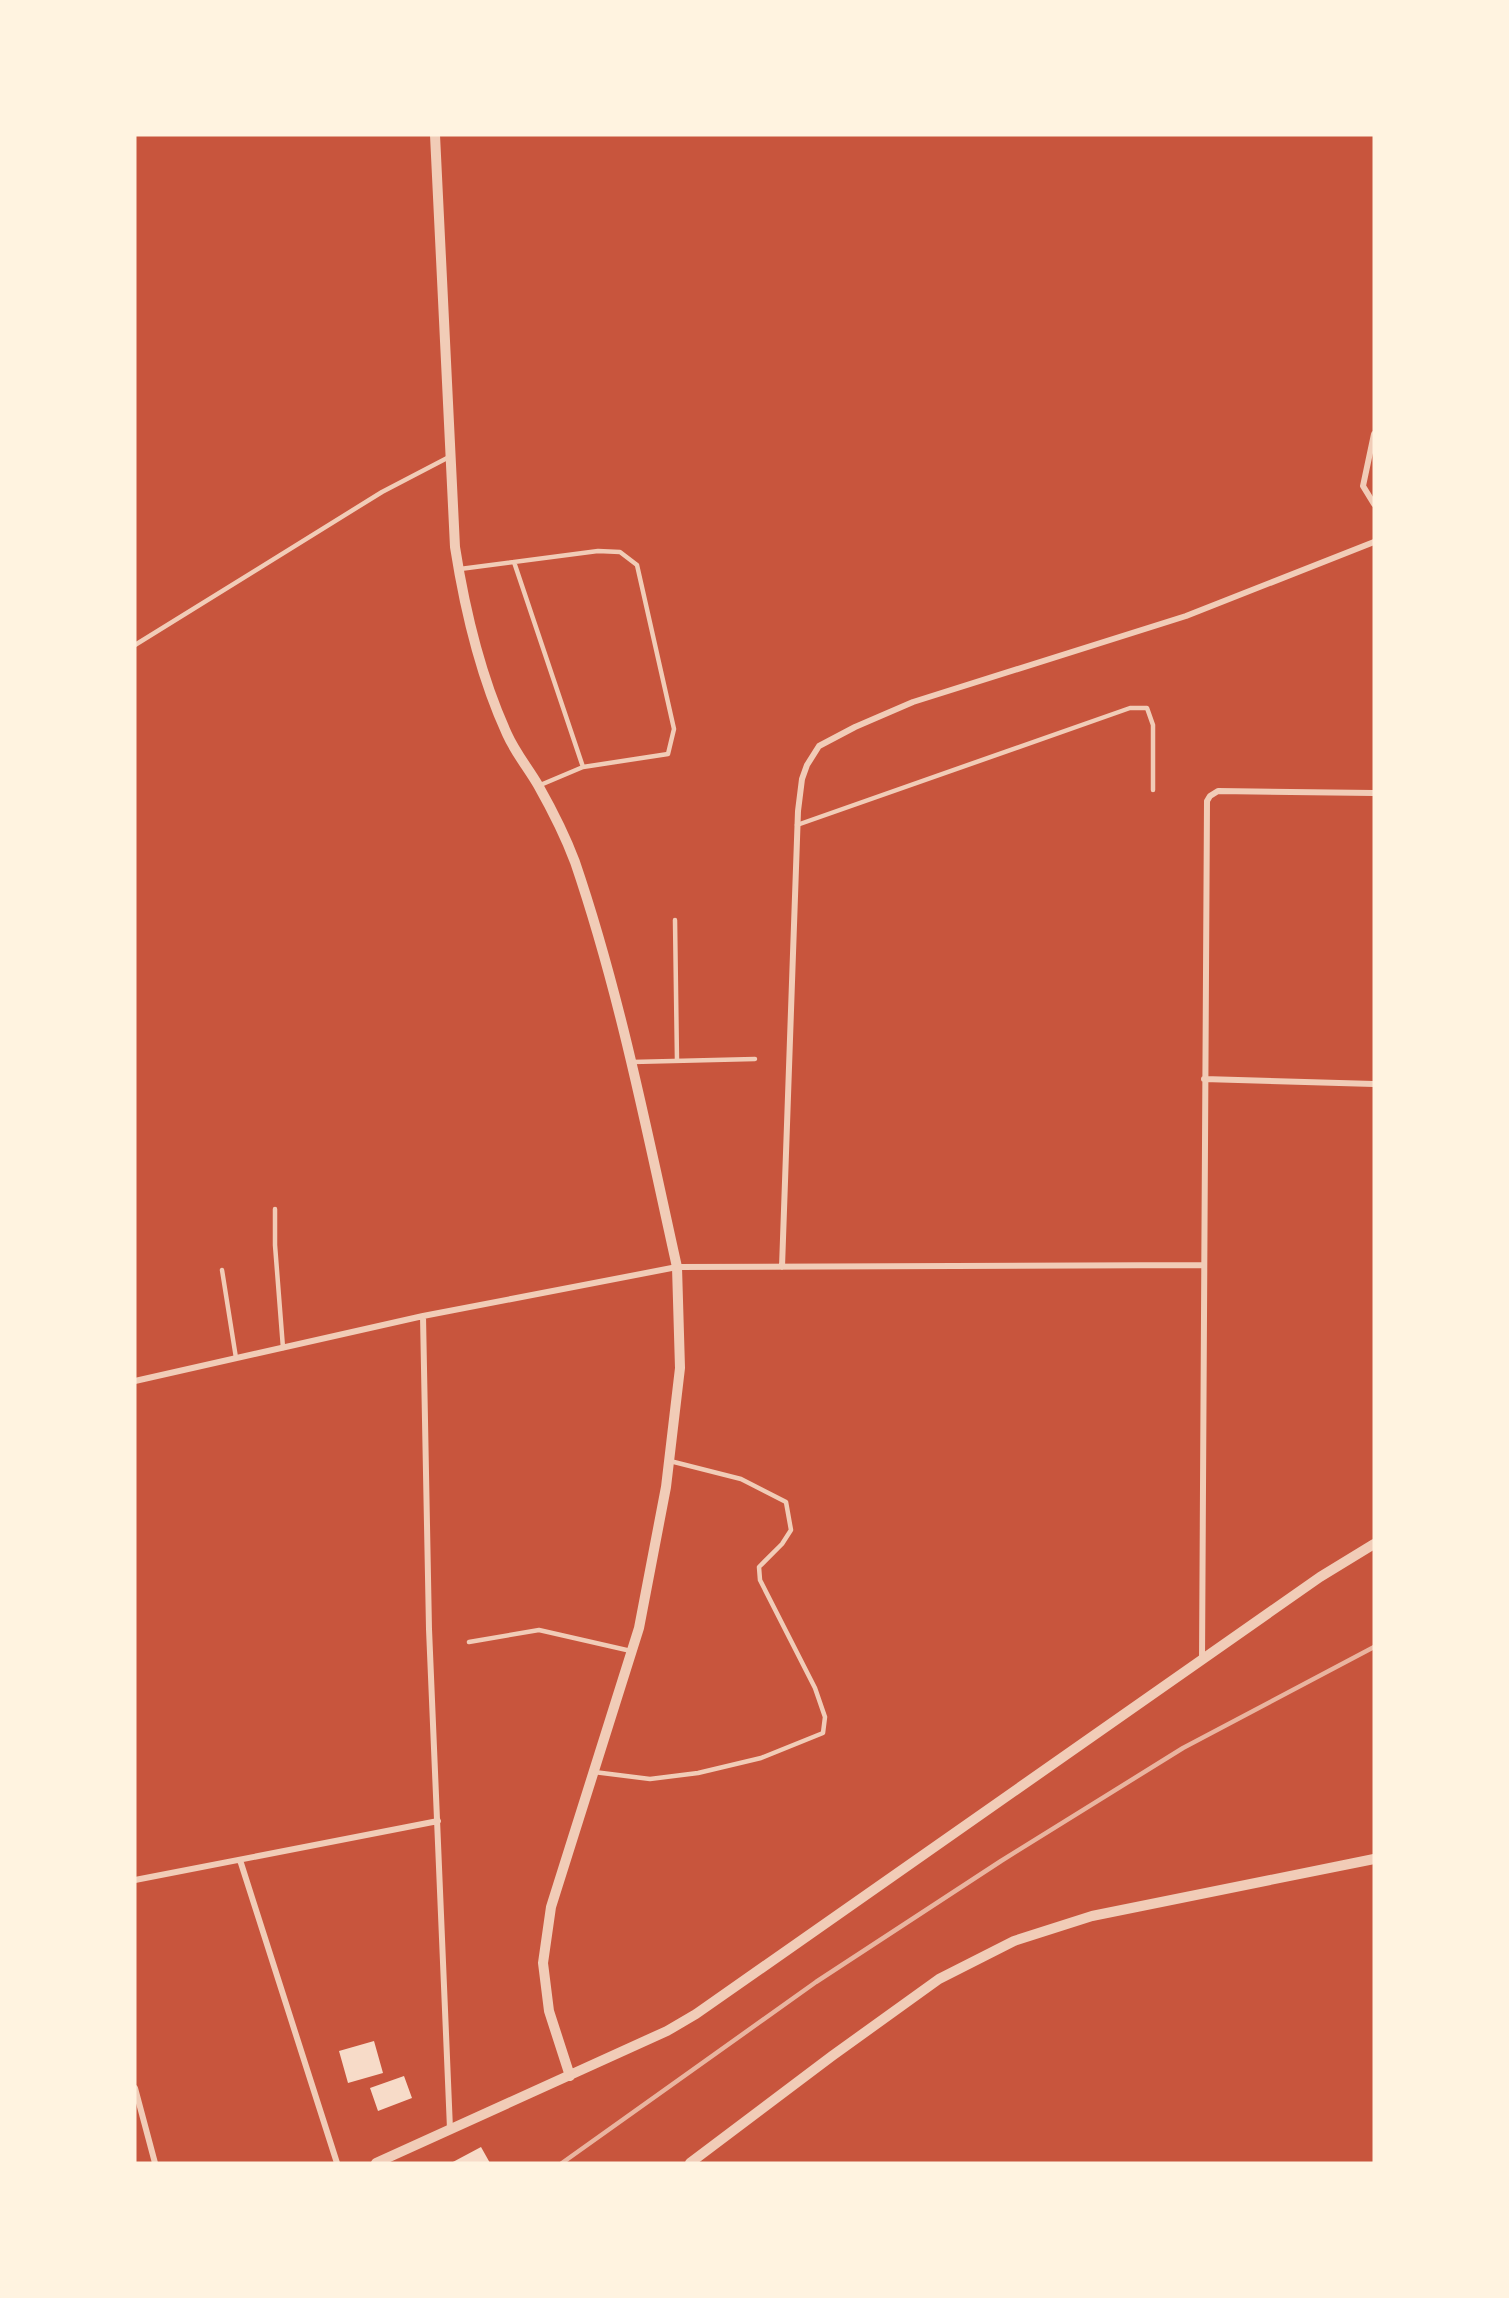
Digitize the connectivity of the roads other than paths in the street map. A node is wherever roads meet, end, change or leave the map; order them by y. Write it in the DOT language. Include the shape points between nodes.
graph roads {
  1 [pos="435,135"];
  2 [pos="1374,434"];
  3 [pos="451,456"];
  4 [pos="1374,504"];
  5 [pos="1374,542"];
  6 [pos="514,562"];
  7 [pos="459,570"];
  8 [pos="135,645"];
  9 [pos="583,767"];
  10 [pos="538,786"];
  11 [pos="1153,790"];
  12 [pos="1374,793"];
  13 [pos="797,825"];
  14 [pos="675,920"];
  15 [pos="755,1059"];
  16 [pos="677,1061"];
  17 [pos="630,1062"];
  18 [pos="1204,1079"];
  19 [pos="1374,1084"];
  20 [pos="275,1209"];
  21 [pos="1203,1265"];
  22 [pos="677,1267"];
  23 [pos="782,1267"];
  24 [pos="222,1270"];
  25 [pos="423,1316"];
  26 [pos="283,1348"];
  27 [pos="236,1358"];
  28 [pos="135,1381"];
  29 [pos="669,1461"];
  30 [pos="1374,1544"];
  31 [pos="469,1641"];
  32 [pos="631,1652"];
  33 [pos="1202,1661"];
  34 [pos="594,1772"];
  35 [pos="438,1821"];
  36 [pos="1374,1859"];
  37 [pos="240,1860"];
  38 [pos="135,1880"];
  39 [pos="570,2076"];
  40 [pos="135,2088"];
  41 [pos="450,2129"];
  42 [pos="155,2163"];
  43 [pos="337,2163"];
  44 [pos="376,2163"];
  45 [pos="690,2163"];
  1 -- 3 [label="street"];
  2 -- 4 [label="street" via="1363,486"];
  3 -- 7 [label="street"];
  3 -- 8 [label="lane" via="382,492"];
  5 -- 13 [label="street" via="1186,616 913,702 855,727 819,746 807,765"];
  6 -- 7 [label="lane"];
  6 -- 9 [label="lane"];
  6 -- 9 [label="lane" via="598,551 620,552 637,565 674,729 668,754"];
  7 -- 10 [label="street" via="487,686 508,736"];
  9 -- 10 [label="lane"];
  10 -- 17 [label="street" via="574,859 602,949"];
  11 -- 13 [label="lane" via="1154,724 1147,708 1130,708"];
  12 -- 18 [label="street" via="1218,791 1209,796"];
  13 -- 23 [label="street"];
  14 -- 16 [label="lane"];
  15 -- 16 [label="lane"];
  16 -- 17 [label="lane"];
  17 -- 22 [label="street"];
  18 -- 19 [label="street"];
  18 -- 21 [label="street"];
  20 -- 26 [label="lane"];
  21 -- 23 [label="street"];
  21 -- 33 [label="street"];
  22 -- 23 [label="street"];
  22 -- 25 [label="street"];
  22 -- 29 [label="street" via="680,1368"];
  24 -- 27 [label="lane"];
  25 -- 26 [label="street"];
  25 -- 35 [label="street" via="429,1629"];
  26 -- 27 [label="street"];
  27 -- 28 [label="street"];
  29 -- 32 [label="street" via="639,1628"];
  29 -- 34 [label="lane" via="741,1479 786,1502 791,1530 759,1568 760,1580 816,1688 825,1717 823,1733 762,1758 698,1773 650,1779"];
  30 -- 33 [label="street" via="1320,1577"];
  31 -- 32 [label="lane" via="538,1630"];
  32 -- 34 [label="street"];
  33 -- 39 [label="street" via="696,2014"];
  34 -- 39 [label="street" via="551,1907 543,1963 549,2011"];
  35 -- 37 [label="street"];
  35 -- 41 [label="street"];
  36 -- 45 [label="street" via="1092,1916 1014,1941 939,1979"];
  37 -- 38 [label="street"];
  37 -- 43 [label="street"];
  39 -- 41 [label="street"];
  40 -- 42 [label="street"];
  41 -- 44 [label="street"];
}
